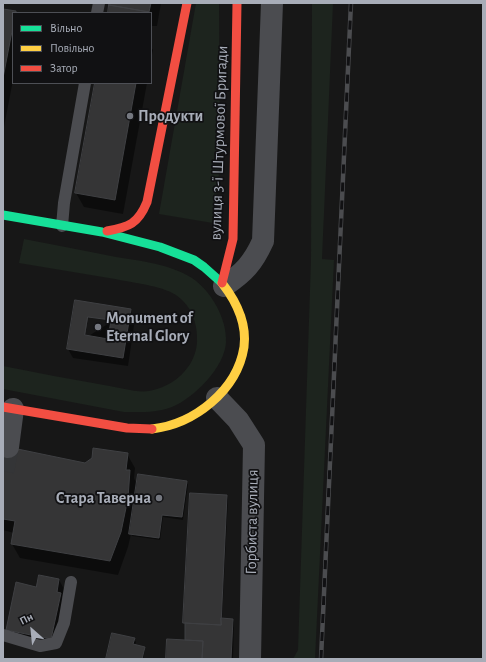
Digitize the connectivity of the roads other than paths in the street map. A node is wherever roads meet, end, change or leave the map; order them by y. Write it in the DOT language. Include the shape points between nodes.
graph roads {
  1 [pos="187,3"];
  2 [pos="237,3"];
  3 [pos="272,3"];
  4 [pos="85,84"];
  5 [pos="3,215"];
  6 [pos="62,226"];
  7 [pos="99,232"];
  8 [pos="223,285"];
  9 [pos="217,398"];
  10 [pos="8,408"];
  11 [pos="8,447"];
  12 [pos="71,582"];
  13 [pos="3,635"];
  14 [pos="250,659"];
  1 -- 7 [label="main road" via="147,202 142,214 134,223 123,228"];
  2 -- 8 [label="main road, вулиця 3-ї Штурмової Бригади" via="232,239"];
  3 -- 8 [label="street" via="263,241 247,268"];
  4 -- 6 [label="lane"];
  5 -- 6 [label="main road"];
  6 -- 7 [label="main road"];
  7 -- 8 [label="main road" via="135,239 193,260"];
  8 -- 9 [label="main road" via="232,295 242,318 244,349 237,368"];
  9 -- 10 [label="main road" via="179,423 157,428 134,428"];
  9 -- 14 [label="street, Горбиста вулиця" via="238,420 254,445"];
  10 -- 11 [label="street"];
  12 -- 13 [label="lane" via="64,623 56,643 40,646"];
}
